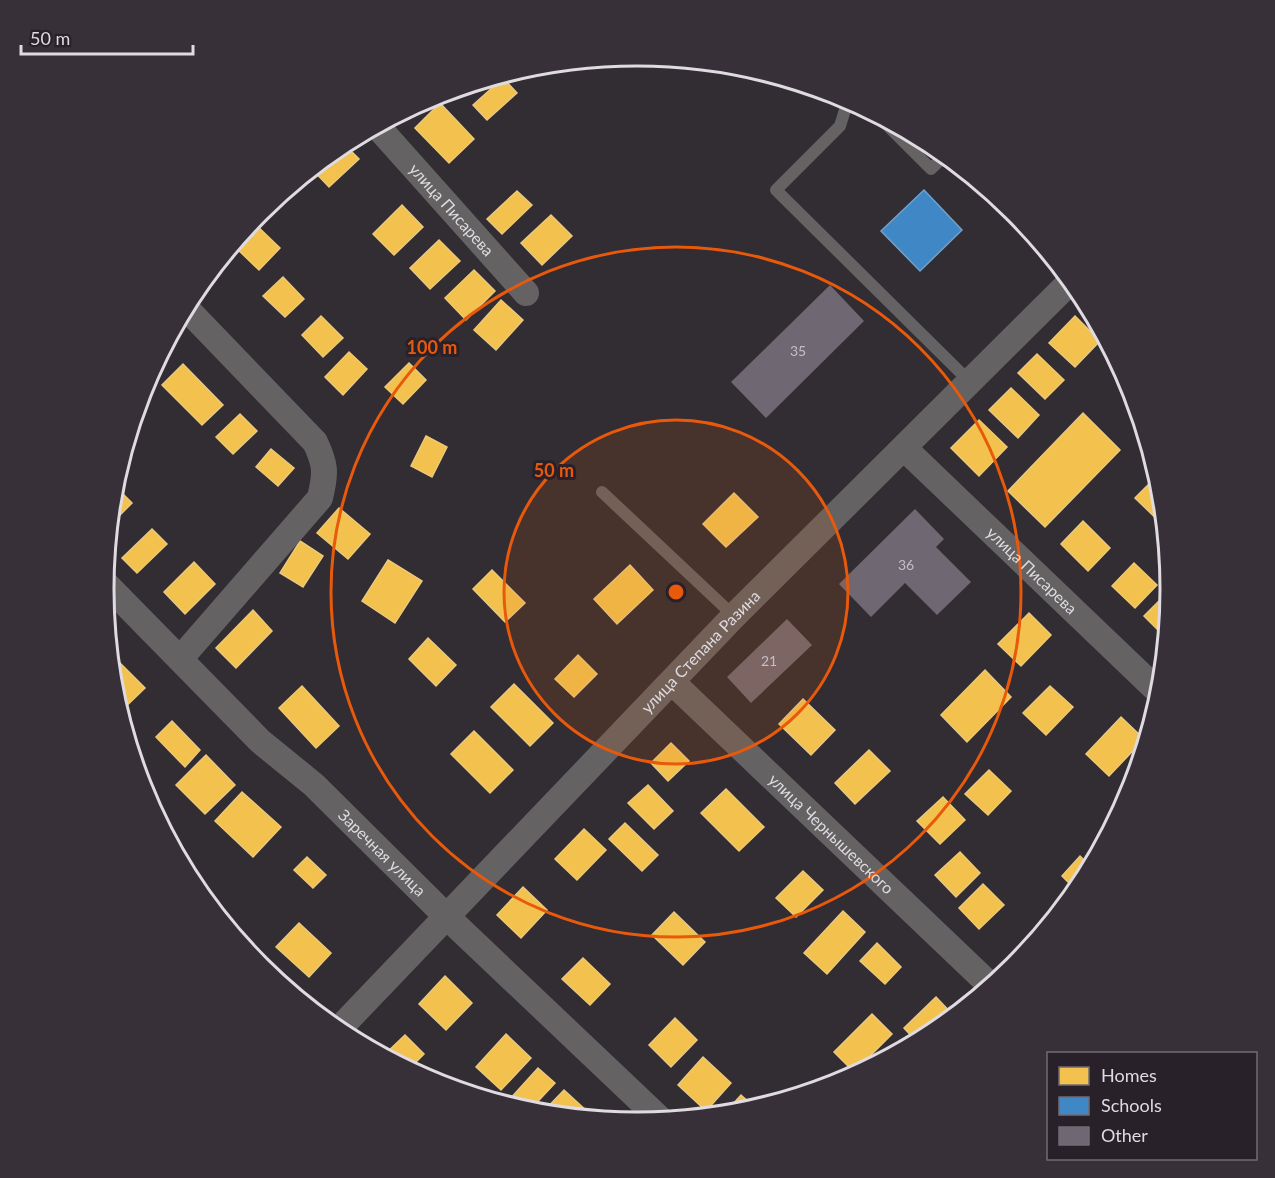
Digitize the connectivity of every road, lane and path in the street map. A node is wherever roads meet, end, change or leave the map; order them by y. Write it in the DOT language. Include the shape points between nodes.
graph roads {
  1 [pos="846,109"];
  2 [pos="383,132"];
  3 [pos="897,135"];
  4 [pos="938,162"];
  5 [pos="1064,288"];
  6 [pos="526,293"];
  7 [pos="193,315"];
  8 [pos="969,381"];
  9 [pos="903,448"];
  10 [pos="602,492"];
  11 [pos="114,592"];
  12 [pos="734,616"];
  13 [pos="180,659"];
  14 [pos="672,682"];
  15 [pos="1151,685"];
  16 [pos="447,917"];
  17 [pos="984,980"];
  18 [pos="345,1023"];
  19 [pos="652,1112"];
  1 -- 8 [label="lane" via="840,126 776,190"];
  2 -- 6 [label="street, улица Писарева"];
  3 -- 4 [label="lane" via="931,169"];
  5 -- 8 [label="street, улица Степана Разина"];
  7 -- 13 [label="street" via="315,442 324,460 325,476 320,498"];
  8 -- 9 [label="street, улица Степана Разина"];
  9 -- 12 [label="street, улица Степана Разина"];
  9 -- 15 [label="street, улица Писарева"];
  10 -- 12 [label="lane"];
  11 -- 13 [label="street, Заречная улица"];
  12 -- 14 [label="street, улица Степана Разина"];
  13 -- 16 [label="street, Заречная улица" via="260,741 314,785"];
  14 -- 16 [label="street, улица Степана Разина"];
  14 -- 17 [label="street, улица Чернышевского"];
  16 -- 18 [label="street, улица Степана Разина"];
  16 -- 19 [label="street, Заречная улица"];
}
